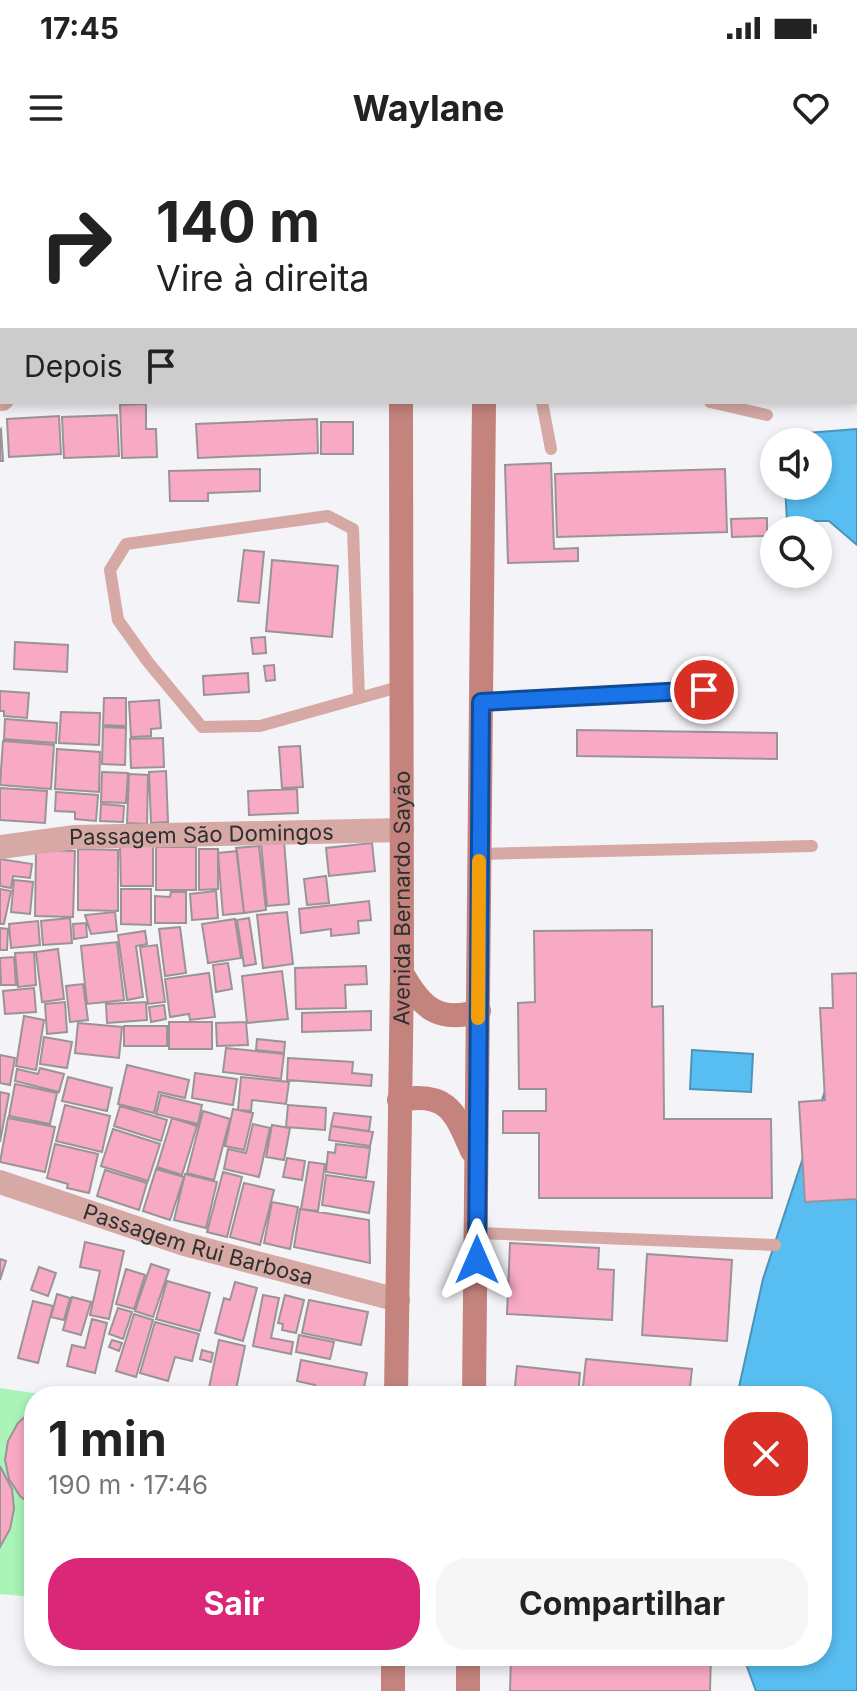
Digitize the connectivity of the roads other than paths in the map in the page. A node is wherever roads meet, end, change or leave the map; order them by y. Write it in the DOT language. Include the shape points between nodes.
graph roads {
  1 [pos="401,404"];
  2 [pos="484,404"];
  3 [pos="542,404"];
  4 [pos="719,404"];
  5 [pos="767,415"];
  6 [pos="551,449"];
  7 [pos="402,686"];
  8 [pos="704,690"];
  9 [pos="359,698"];
  10 [pos="481,702"];
  11 [pos="402,830"];
  12 [pos="812,846"];
  13 [pos="0,847"];
  14 [pos="479,854"];
  15 [pos="402,973"];
  16 [pos="479,1011"];
  17 [pos="399,1100"];
  18 [pos="476,1160"];
  19 [pos="0,1182"];
  20 [pos="477,1233"];
  21 [pos="775,1245"];
  22 [pos="398,1300"];
  23 [pos="396,1386"];
  24 [pos="474,1386"];
  25 [pos="393,1666"];
  26 [pos="468,1666"];
  27 [pos="393,1691"];
  28 [pos="468,1691"];
  1 -- 7 [label="main road, Avenida Bernardo Sayão"];
  2 -- 10 [label="main road"];
  3 -- 6 [label="lane"];
  4 -- 5 [label="lane"];
  7 -- 9 [label="lane"];
  7 -- 11 [label="main road, Avenida Bernardo Sayão"];
  8 -- 10 [label="lane"];
  9 -- 9 [label="lane" via="260,726 202,727 118,620 110,570 126,544 328,516 353,529"];
  10 -- 14 [label="main road"];
  11 -- 13 [label="street, Passagem São Domingos" via="75,837"];
  11 -- 15 [label="main road, Avenida Bernardo Sayão"];
  12 -- 14 [label="lane"];
  14 -- 16 [label="main road"];
  15 -- 16 [label="main road" via="416,999 435,1011 457,1016"];
  15 -- 17 [label="main road, Avenida Bernardo Sayão"];
  16 -- 18 [label="main road"];
  17 -- 18 [label="main road" via="433,1100 455,1111"];
  17 -- 22 [label="main road, Avenida Bernardo Sayão"];
  18 -- 20 [label="main road"];
  19 -- 22 [label="street, Passagem Rui Barbosa" via="184,1244"];
  20 -- 21 [label="lane"];
  20 -- 24 [label="main road"];
  22 -- 23 [label="main road, Avenida Bernardo Sayão"];
  25 -- 27 [label="main road"];
  26 -- 28 [label="main road"];
}
